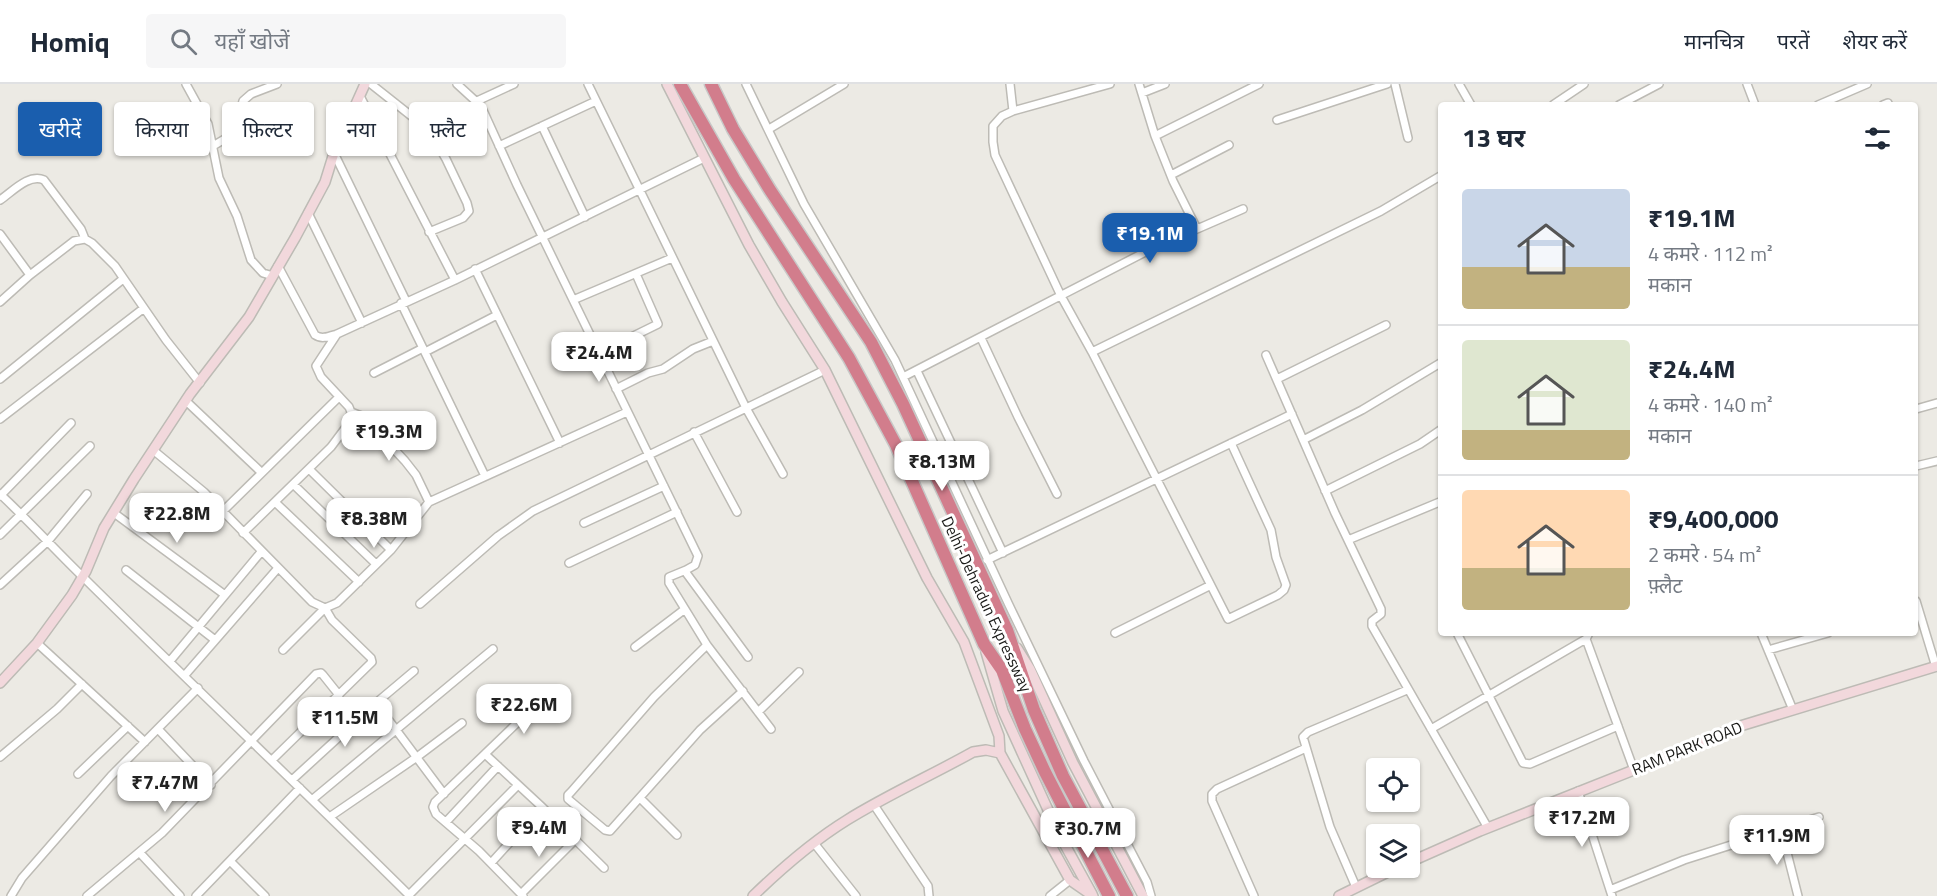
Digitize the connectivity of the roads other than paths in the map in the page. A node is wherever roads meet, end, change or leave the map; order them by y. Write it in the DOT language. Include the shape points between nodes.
graph roads {
  1 [pos="186,84"];
  2 [pos="277,84"];
  3 [pos="365,84"];
  4 [pos="371,84"];
  5 [pos="457,84"];
  6 [pos="514,84"];
  7 [pos="588,84"];
  8 [pos="667,84"];
  9 [pos="681,84"];
  10 [pos="711,84"];
  11 [pos="746,84"];
  12 [pos="844,84"];
  13 [pos="1010,84"];
  14 [pos="1110,84"];
  15 [pos="1139,84"];
  16 [pos="1165,84"];
  17 [pos="1259,84"];
  18 [pos="1387,84"];
  19 [pos="1395,84"];
  20 [pos="1461,84"];
  21 [pos="1584,84"];
  22 [pos="1659,84"];
  23 [pos="1747,84"];
  24 [pos="1867,84"];
  25 [pos="1142,93"];
  26 [pos="360,96"];
  27 [pos="477,101"];
  28 [pos="596,101"];
  29 [pos="357,102"];
  30 [pos="1470,102"];
  31 [pos="1557,102"];
  32 [pos="1625,102"];
  33 [pos="1754,102"];
  34 [pos="1825,102"];
  35 [pos="1013,111"];
  36 [pos="1277,120"];
  37 [pos="542,126"];
  38 [pos="769,129"];
  39 [pos="1155,136"];
  40 [pos="1408,138"];
  41 [pos="1229,145"];
  42 [pos="213,146"];
  43 [pos="499,146"];
  44 [pos="333,156"];
  45 [pos="335,156"];
  46 [pos="704,159"];
  47 [pos="1171,175"];
  48 [pos="1438,177"];
  49 [pos="639,190"];
  50 [pos="0,200"];
  51 [pos="1243,208"];
  52 [pos="308,213"];
  53 [pos="585,217"];
  54 [pos="1197,229"];
  55 [pos="429,232"];
  56 [pos="0,234"];
  57 [pos="542,237"];
  58 [pos="86,239"];
  59 [pos="672,258"];
  60 [pos="278,266"];
  61 [pos="475,269"];
  62 [pos="636,274"];
  63 [pos="30,275"];
  64 [pos="273,276"];
  65 [pos="123,279"];
  66 [pos="455,280"];
  67 [pos="1061,296"];
  68 [pos="573,300"];
  69 [pos="0,302"];
  70 [pos="404,302"];
  71 [pos="144,308"];
  72 [pos="497,315"];
  73 [pos="362,323"];
  74 [pos="1386,325"];
  75 [pos="338,334"];
  76 [pos="981,338"];
  77 [pos="713,341"];
  78 [pos="424,350"];
  79 [pos="1092,352"];
  80 [pos="599,353"];
  81 [pos="1266,355"];
  82 [pos="1438,364"];
  83 [pos="825,370"];
  84 [pos="917,371"];
  85 [pos="374,373"];
  86 [pos="903,377"];
  87 [pos="0,379"];
  88 [pos="1277,380"];
  89 [pos="200,383"];
  90 [pos="616,389"];
  91 [pos="339,397"];
  92 [pos="186,401"];
  93 [pos="1937,403"];
  94 [pos="746,408"];
  95 [pos="1918,408"];
  96 [pos="351,412"];
  97 [pos="627,412"];
  98 [pos="1292,414"];
  99 [pos="0,418"];
  100 [pos="71,423"];
  101 [pos="694,432"];
  102 [pos="1438,432"];
  103 [pos="1303,440"];
  104 [pos="560,443"];
  105 [pos="1231,443"];
  106 [pos="90,446"];
  107 [pos="153,450"];
  108 [pos="649,454"];
  109 [pos="1937,460"];
  110 [pos="1918,465"];
  111 [pos="310,470"];
  112 [pos="261,472"];
  113 [pos="783,474"];
  114 [pos="485,476"];
  115 [pos="1155,479"];
  116 [pos="294,485"];
  117 [pos="664,486"];
  118 [pos="1325,491"];
  119 [pos="87,494"];
  120 [pos="1057,494"];
  121 [pos="0,495"];
  122 [pos="429,502"];
  123 [pos="1438,503"];
  124 [pos="276,504"];
  125 [pos="222,512"];
  126 [pos="677,512"];
  127 [pos="737,512"];
  128 [pos="114,513"];
  129 [pos="22,514"];
  130 [pos="584,523"];
  131 [pos="243,533"];
  132 [pos="0,535"];
  133 [pos="1348,540"];
  134 [pos="48,541"];
  135 [pos="391,550"];
  136 [pos="261,552"];
  137 [pos="1003,553"];
  138 [pos="987,560"];
  139 [pos="568,563"];
  140 [pos="376,564"];
  141 [pos="278,568"];
  142 [pos="126,570"];
  143 [pos="686,570"];
  144 [pos="82,577"];
  145 [pos="358,582"];
  146 [pos="0,585"];
  147 [pos="1209,586"];
  148 [pos="225,595"];
  149 [pos="420,604"];
  150 [pos="325,608"];
  151 [pos="685,609"];
  152 [pos="1918,612"];
  153 [pos="198,627"];
  154 [pos="1007,630"];
  155 [pos="1115,633"];
  156 [pos="1458,636"];
  157 [pos="1587,636"];
  158 [pos="1762,636"];
  159 [pos="1817,636"];
  160 [pos="215,640"];
  161 [pos="37,643"];
  162 [pos="984,644"];
  163 [pos="707,645"];
  164 [pos="635,647"];
  165 [pos="493,649"];
  166 [pos="283,650"];
  167 [pos="1768,650"];
  168 [pos="748,657"];
  169 [pos="170,660"];
  170 [pos="1936,666"];
  171 [pos="414,671"];
  172 [pos="799,672"];
  173 [pos="185,675"];
  174 [pos="0,683"];
  175 [pos="82,684"];
  176 [pos="198,688"];
  177 [pos="1407,690"];
  178 [pos="743,692"];
  179 [pos="339,695"];
  180 [pos="1488,696"];
  181 [pos="544,698"];
  182 [pos="376,703"];
  183 [pos="1793,710"];
  184 [pos="758,712"];
  185 [pos="462,723"];
  186 [pos="128,726"];
  187 [pos="1618,726"];
  188 [pos="158,729"];
  189 [pos="771,729"];
  190 [pos="1431,729"];
  191 [pos="397,730"];
  192 [pos="252,740"];
  193 [pos="145,742"];
  194 [pos="1306,748"];
  195 [pos="1000,753"];
  196 [pos="486,755"];
  197 [pos="0,757"];
  198 [pos="417,758"];
  199 [pos="272,760"];
  200 [pos="498,766"];
  201 [pos="1634,770"];
  202 [pos="78,774"];
  203 [pos="292,780"];
  204 [pos="210,785"];
  205 [pos="518,785"];
  206 [pos="300,788"];
  207 [pos="1578,791"];
  208 [pos="444,794"];
  209 [pos="640,798"];
  210 [pos="312,799"];
  211 [pos="874,805"];
  212 [pos="542,807"];
  213 [pos="331,816"];
  214 [pos="1819,817"];
  215 [pos="446,822"];
  216 [pos="1488,828"];
  217 [pos="1781,829"];
  218 [pos="677,836"];
  219 [pos="465,839"];
  220 [pos="575,840"];
  221 [pos="814,843"];
  222 [pos="140,853"];
  223 [pos="1420,858"];
  224 [pos="230,861"];
  225 [pos="491,863"];
  226 [pos="604,868"];
  227 [pos="1375,878"];
  228 [pos="1070,880"];
  229 [pos="1356,887"];
  230 [pos="1140,892"];
  231 [pos="1611,893"];
  232 [pos="522,895"];
  233 [pos="11,896"];
  234 [pos="87,896"];
  235 [pos="180,896"];
  236 [pos="196,896"];
  237 [pos="265,896"];
  238 [pos="409,896"];
  239 [pos="753,896"];
  240 [pos="856,896"];
  241 [pos="929,896"];
  242 [pos="1050,896"];
  243 [pos="1093,896"];
  244 [pos="1109,896"];
  245 [pos="1127,896"];
  246 [pos="1150,896"];
  247 [pos="1254,896"];
  248 [pos="1339,896"];
  249 [pos="1798,896"];
  1 -- 42 [label="street" via="207,124"];
  2 -- 42 [label="street" via="243,101 236,128"];
  3 -- 26 [label="street"];
  4 -- 55 [label="street" via="429,130 467,203 468,211 463,218"];
  5 -- 27 [label="street"];
  6 -- 27 [label="street"];
  7 -- 28 [label="street"];
  8 -- 46 [label="street"];
  9 -- 162 [label="highway, Delhi-Dehradun Expressway" via="734,179 849,358 896,445"];
  10 -- 154 [label="highway, Delhi-Dehradun Expressway" via="770,190 871,342"];
  11 -- 38 [label="street"];
  12 -- 38 [label="street"];
  13 -- 35 [label="street"];
  14 -- 35 [label="street"];
  15 -- 25 [label="street"];
  16 -- 25 [label="street"];
  17 -- 39 [label="street"];
  18 -- 36 [label="street"];
  19 -- 40 [label="street"];
  20 -- 30 [label="street"];
  21 -- 31 [label="street"];
  22 -- 32 [label="street"];
  23 -- 33 [label="street"];
  24 -- 34 [label="street"];
  25 -- 39 [label="street"];
  26 -- 29 [label="street"];
  26 -- 55 [label="street"];
  27 -- 43 [label="street"];
  28 -- 37 [label="street"];
  28 -- 49 [label="street"];
  35 -- 67 [label="street" via="993,126 995,155"];
  37 -- 43 [label="street"];
  37 -- 53 [label="street"];
  38 -- 86 [label="street" via="804,204"];
  39 -- 47 [label="street"];
  41 -- 47 [label="street"];
  42 -- 64 [label="street" via="219,178 252,260 263,273"];
  43 -- 57 [label="street"];
  44 -- 52 [label="street" via="325,182"];
  45 -- 70 [label="street"];
  46 -- 49 [label="street"];
  46 -- 83 [label="street" via="749,245"];
  47 -- 54 [label="street"];
  48 -- 79 [label="street" via="1381,211"];
  49 -- 53 [label="street"];
  49 -- 59 [label="street"];
  50 -- 58 [label="street" via="38,177"];
  51 -- 54 [label="street"];
  52 -- 60 [label="street"];
  52 -- 73 [label="street"];
  53 -- 57 [label="street"];
  54 -- 67 [label="street"];
  55 -- 66 [label="street"];
  56 -- 63 [label="street"];
  57 -- 61 [label="street"];
  57 -- 68 [label="street"];
  58 -- 63 [label="street" via="74,241"];
  58 -- 65 [label="street" via="102,251"];
  59 -- 62 [label="street"];
  59 -- 77 [label="street"];
  60 -- 64 [label="street"];
  60 -- 75 [label="street" via="315,335 319,338"];
  61 -- 66 [label="street"];
  61 -- 72 [label="street"];
  62 -- 68 [label="street"];
  62 -- 80 [label="street" via="658,324"];
  63 -- 69 [label="street"];
  64 -- 89 [label="street" via="249,317"];
  65 -- 71 [label="street"];
  65 -- 87 [label="street"];
  66 -- 70 [label="street"];
  67 -- 76 [label="street"];
  67 -- 79 [label="street"];
  68 -- 80 [label="street"];
  70 -- 73 [label="street"];
  70 -- 78 [label="street"];
  71 -- 89 [label="street"];
  71 -- 99 [label="street"];
  72 -- 78 [label="street"];
  72 -- 104 [label="street"];
  73 -- 75 [label="street"];
  74 -- 88 [label="street"];
  75 -- 91 [label="street" via="316,366"];
  76 -- 84 [label="street"];
  76 -- 120 [label="street"];
  77 -- 90 [label="street"];
  77 -- 94 [label="street"];
  78 -- 85 [label="street"];
  78 -- 114 [label="street"];
  79 -- 115 [label="street"];
  80 -- 90 [label="street"];
  81 -- 88 [label="street"];
  82 -- 103 [label="street"];
  83 -- 94 [label="street"];
  83 -- 195 [label="street" via="927,578 964,642 999,736"];
  84 -- 86 [label="street"];
  84 -- 137 [label="street"];
  86 -- 138 [label="street"];
  88 -- 98 [label="street"];
  89 -- 92 [label="street"];
  90 -- 97 [label="street"];
  91 -- 96 [label="street"];
  91 -- 112 [label="street"];
  92 -- 107 [label="street"];
  92 -- 112 [label="street"];
  93 -- 95 [label="street"];
  94 -- 101 [label="street"];
  94 -- 113 [label="street"];
  96 -- 111 [label="street" via="345,430"];
  96 -- 122 [label="street" via="364,417 411,468"];
  97 -- 104 [label="street"];
  97 -- 108 [label="street"];
  98 -- 103 [label="street"];
  98 -- 105 [label="street"];
  100 -- 121 [label="street"];
  101 -- 108 [label="street"];
  101 -- 127 [label="street"];
  102 -- 118 [label="street"];
  103 -- 118 [label="street"];
  104 -- 114 [label="street"];
  105 -- 115 [label="street"];
  105 -- 147 [label="street" via="1271,530 1286,585 1281,592 1228,619"];
  106 -- 129 [label="street"];
  107 -- 125 [label="street"];
  107 -- 128 [label="street"];
  108 -- 117 [label="street"];
  108 -- 149 [label="street" via="533,511"];
  109 -- 110 [label="street"];
  111 -- 116 [label="street"];
  111 -- 135 [label="street"];
  112 -- 125 [label="street"];
  114 -- 122 [label="street"];
  115 -- 137 [label="street"];
  115 -- 147 [label="street"];
  116 -- 124 [label="street"];
  116 -- 140 [label="street"];
  117 -- 126 [label="street"];
  117 -- 130 [label="street"];
  118 -- 133 [label="street"];
  119 -- 134 [label="street"];
  121 -- 129 [label="street"];
  122 -- 135 [label="street"];
  123 -- 133 [label="street"];
  124 -- 131 [label="street"];
  124 -- 145 [label="street"];
  125 -- 131 [label="street"];
  126 -- 139 [label="street"];
  126 -- 143 [label="street" via="698,556 695,565"];
  128 -- 144 [label="street"];
  128 -- 148 [label="street"];
  129 -- 132 [label="street"];
  129 -- 134 [label="street"];
  131 -- 136 [label="street"];
  133 -- 177 [label="street" via="1381,609 1372,626"];
  134 -- 144 [label="street"];
  134 -- 146 [label="street"];
  135 -- 140 [label="street"];
  136 -- 141 [label="street"];
  136 -- 148 [label="street"];
  137 -- 138 [label="street"];
  138 -- 246 [label="street" via="1147,882"];
  140 -- 145 [label="street"];
  141 -- 150 [label="street" via="312,602"];
  141 -- 160 [label="street"];
  142 -- 153 [label="street"];
  143 -- 151 [label="street" via="668,579"];
  143 -- 168 [label="street"];
  144 -- 161 [label="street"];
  144 -- 169 [label="street"];
  145 -- 150 [label="street" via="337,603"];
  147 -- 155 [label="street"];
  148 -- 153 [label="street"];
  150 -- 166 [label="street"];
  150 -- 179 [label="street" via="372,660"];
  151 -- 163 [label="street"];
  151 -- 164 [label="street"];
  152 -- 170 [label="street"];
  153 -- 160 [label="street"];
  153 -- 169 [label="street"];
  154 -- 230 [label="street"];
  154 -- 245 [label="highway, Delhi-Dehradun Expressway" via="1034,710 1063,776"];
  156 -- 180 [label="street"];
  157 -- 180 [label="street"];
  157 -- 187 [label="street"];
  158 -- 167 [label="street"];
  159 -- 167 [label="street"];
  160 -- 173 [label="street"];
  161 -- 174 [label="street"];
  161 -- 175 [label="street"];
  162 -- 243 [label="street" via="1003,711 1059,834"];
  162 -- 244 [label="highway, Delhi-Dehradun Expressway" via="1002,670 1051,785"];
  163 -- 178 [label="street"];
  163 -- 209 [label="street" via="654,697 567,797 610,831"];
  165 -- 191 [label="street"];
  167 -- 183 [label="street"];
  169 -- 173 [label="street"];
  170 -- 183 [label="street, RAM PARK ROAD"];
  171 -- 182 [label="street"];
  172 -- 184 [label="street"];
  173 -- 176 [label="street"];
  175 -- 186 [label="street"];
  175 -- 197 [label="street"];
  176 -- 188 [label="street"];
  176 -- 192 [label="street"];
  177 -- 190 [label="street"];
  177 -- 194 [label="street" via="1308,732 1303,737"];
  178 -- 184 [label="street"];
  178 -- 209 [label="street" via="700,730"];
  179 -- 192 [label="street" via="318,673"];
  179 -- 199 [label="street"];
  180 -- 187 [label="street" via="1526,764"];
  180 -- 190 [label="street"];
  181 -- 196 [label="street"];
  182 -- 191 [label="street"];
  182 -- 203 [label="street"];
  183 -- 201 [label="street, RAM PARK ROAD" via="1737,727"];
  184 -- 189 [label="street"];
  185 -- 198 [label="street"];
  186 -- 193 [label="street"];
  186 -- 202 [label="street"];
  187 -- 201 [label="street"];
  188 -- 193 [label="street"];
  188 -- 204 [label="street"];
  190 -- 216 [label="street"];
  191 -- 198 [label="street"];
  191 -- 210 [label="street"];
  192 -- 199 [label="street"];
  192 -- 204 [label="street"];
  193 -- 233 [label="street" via="72,820"];
  194 -- 229 [label="street" via="1330,827"];
  194 -- 247 [label="street" via="1212,794"];
  195 -- 211 [label="street" via="974,752"];
  195 -- 228 [label="street"];
  196 -- 200 [label="street"];
  196 -- 208 [label="street"];
  198 -- 208 [label="street"];
  198 -- 213 [label="street"];
  199 -- 203 [label="street"];
  200 -- 205 [label="street"];
  200 -- 215 [label="street"];
  201 -- 207 [label="street, RAM PARK ROAD"];
  203 -- 206 [label="street"];
  204 -- 222 [label="street"];
  205 -- 212 [label="street"];
  205 -- 219 [label="street"];
  206 -- 210 [label="street"];
  206 -- 224 [label="street"];
  207 -- 216 [label="street, RAM PARK ROAD"];
  207 -- 231 [label="street"];
  208 -- 215 [label="street" via="433,807"];
  209 -- 218 [label="street"];
  210 -- 213 [label="street"];
  211 -- 221 [label="street"];
  211 -- 241 [label="street" via="928,886"];
  212 -- 220 [label="street"];
  212 -- 225 [label="street"];
  213 -- 238 [label="street"];
  214 -- 217 [label="street"];
  215 -- 219 [label="street"];
  216 -- 223 [label="street, RAM PARK ROAD"];
  217 -- 231 [label="street" via="1684,860"];
  217 -- 249 [label="street"];
  219 -- 225 [label="street"];
  219 -- 238 [label="street"];
  220 -- 226 [label="street"];
  220 -- 232 [label="street"];
  221 -- 239 [label="street"];
  221 -- 240 [label="street"];
  222 -- 234 [label="street"];
  222 -- 235 [label="street"];
  224 -- 236 [label="street"];
  224 -- 237 [label="street"];
  225 -- 232 [label="street"];
  227 -- 229 [label="street"];
  228 -- 242 [label="street"];
  228 -- 243 [label="street"];
  229 -- 248 [label="street"];
}
